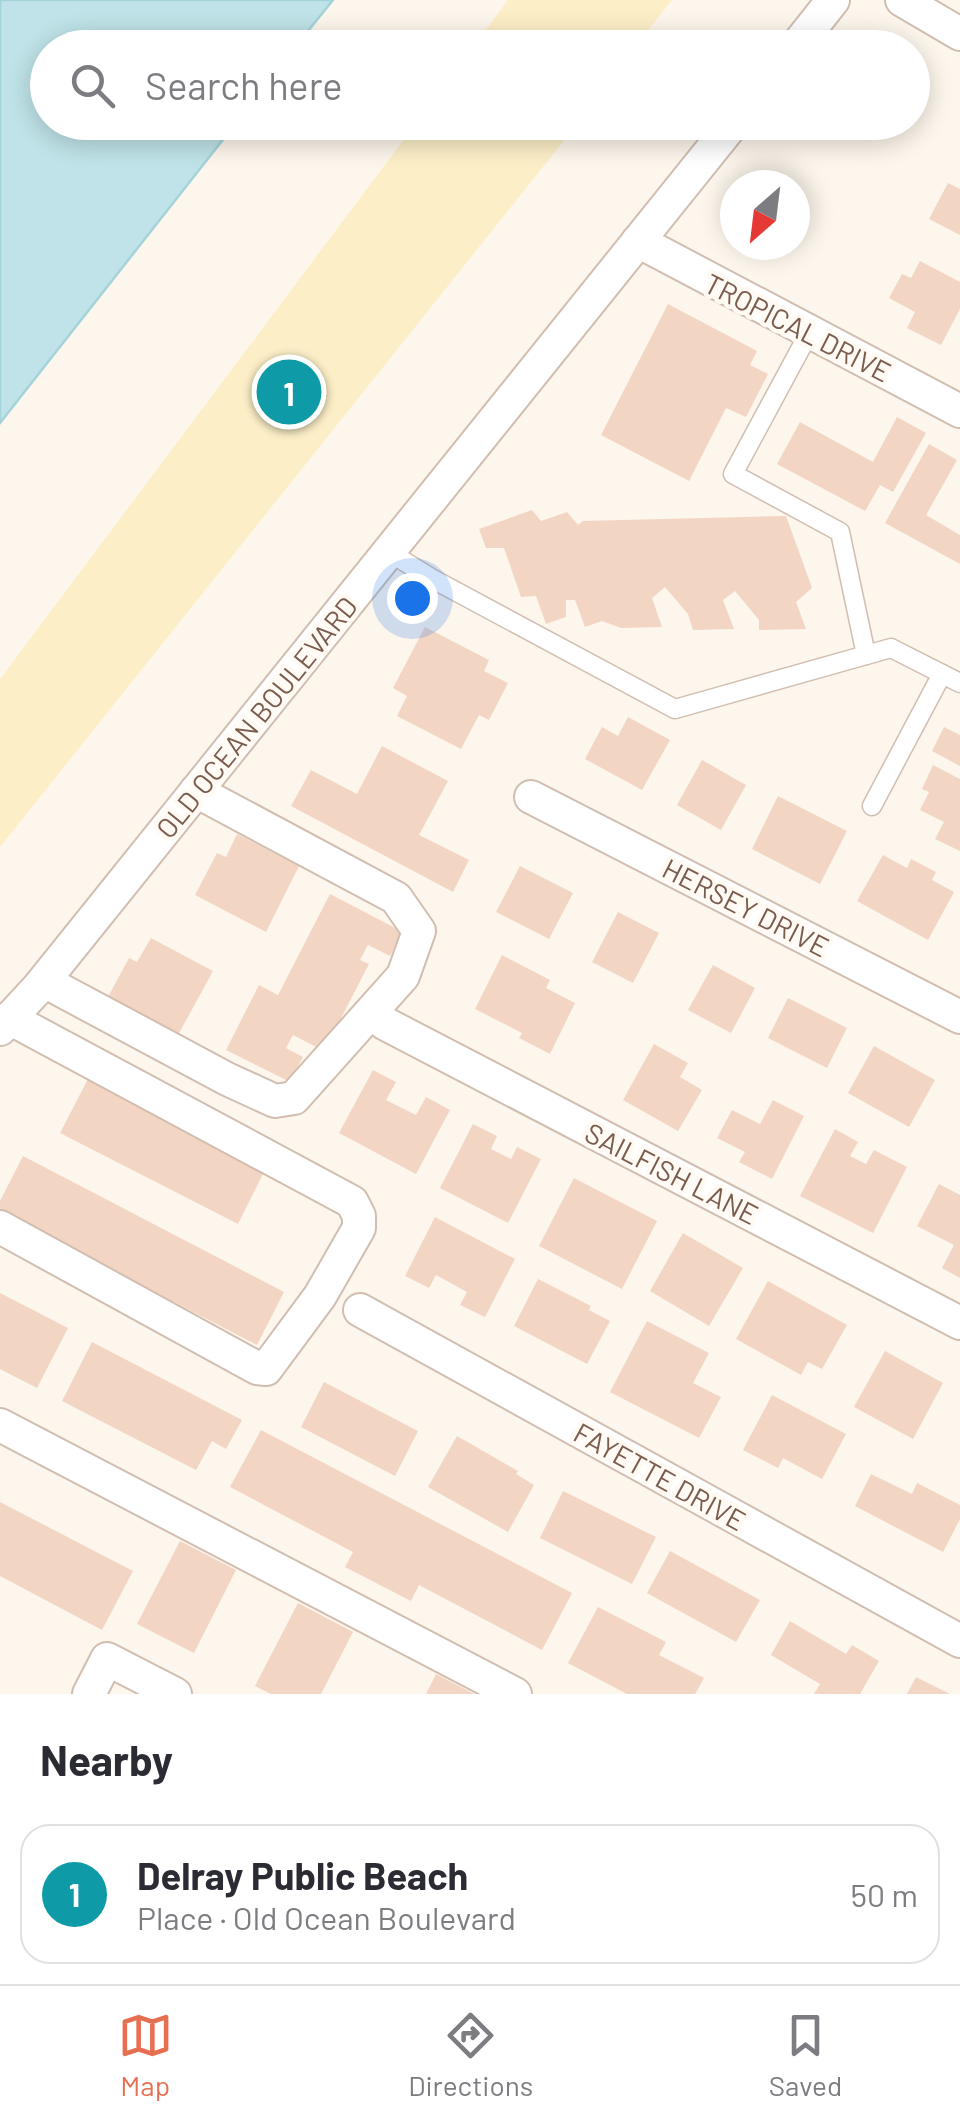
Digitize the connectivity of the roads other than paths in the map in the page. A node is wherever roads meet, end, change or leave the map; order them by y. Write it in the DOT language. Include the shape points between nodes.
graph roads {
  1 [pos="833,0"];
  2 [pos="902,0"];
  3 [pos="809,30"];
  4 [pos="960,34"];
  5 [pos="719,140"];
  6 [pos="638,241"];
  7 [pos="809,333"];
  8 [pos="960,412"];
  9 [pos="389,552"];
  10 [pos="866,655"];
  11 [pos="942,674"];
  12 [pos="960,684"];
  13 [pos="196,791"];
  14 [pos="531,796"];
  15 [pos="872,806"];
  16 [pos="44,981"];
  17 [pos="960,1017"];
  18 [pos="384,1023"];
  19 [pos="4,1024"];
  20 [pos="0,1227"];
  21 [pos="360,1310"];
  22 [pos="960,1323"];
  23 [pos="0,1425"];
  24 [pos="960,1641"];
  25 [pos="89,1694"];
  26 [pos="176,1694"];
  27 [pos="515,1694"];
  1 -- 3 [label="street"];
  2 -- 4 [label="street"];
  5 -- 6 [label="street, OLD OCEAN BOULEVARD"];
  6 -- 7 [label="street, TROPICAL DRIVE"];
  6 -- 9 [label="street, OLD OCEAN BOULEVARD"];
  7 -- 8 [label="street, TROPICAL DRIVE"];
  7 -- 10 [label="lane" via="734,474 840,532"];
  9 -- 10 [label="lane" via="675,709"];
  9 -- 13 [label="street, OLD OCEAN BOULEVARD"];
  10 -- 11 [label="lane" via="891,648"];
  11 -- 12 [label="lane"];
  11 -- 15 [label="lane"];
  13 -- 16 [label="street, OLD OCEAN BOULEVARD"];
  13 -- 16 [label="street" via="396,898 420,932 403,976 294,1098 275,1101"];
  14 -- 17 [label="street, HERSEY DRIVE"];
  16 -- 19 [label="street, OLD OCEAN BOULEVARD"];
  18 -- 22 [label="street, SAILFISH LANE"];
  19 -- 20 [label="street" via="352,1202 359,1228 266,1369"];
  21 -- 24 [label="street, FAYETTE DRIVE"];
  23 -- 27 [label="street"];
  25 -- 26 [label="street" via="107,1659"];
}
